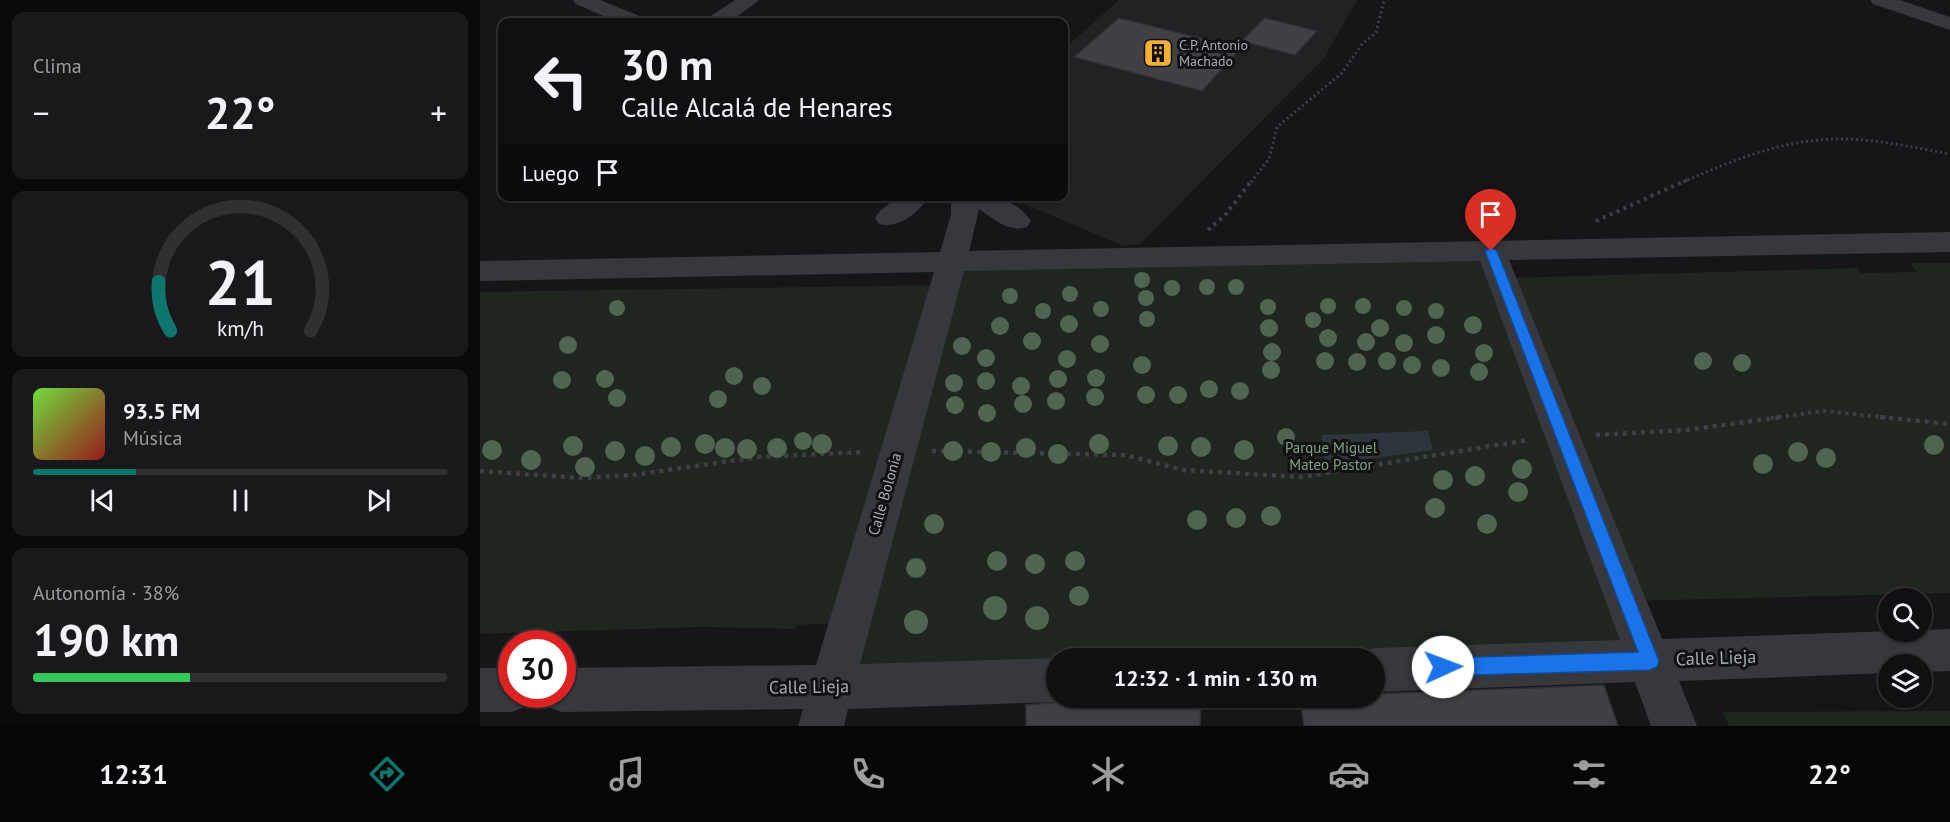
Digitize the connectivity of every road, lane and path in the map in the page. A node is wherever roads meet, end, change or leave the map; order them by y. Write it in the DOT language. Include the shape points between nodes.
graph roads {
  1 [pos="583,0"];
  2 [pos="749,0"];
  3 [pos="1384,0"];
  4 [pos="1880,0"];
  5 [pos="625,18"];
  6 [pos="723,18"];
  7 [pos="1950,24"];
  8 [pos="1950,154"];
  9 [pos="909,201"];
  10 [pos="965,201"];
  11 [pos="986,201"];
  12 [pos="889,218"];
  13 [pos="1017,221"];
  14 [pos="1950,242"];
  15 [pos="1571,250"];
  16 [pos="1491,251"];
  17 [pos="1179,258"];
  18 [pos="950,262"];
  19 [pos="480,271"];
  20 [pos="1950,424"];
  21 [pos="1564,437"];
  22 [pos="897,451"];
  23 [pos="480,471"];
  24 [pos="1950,650"];
  25 [pos="1650,661"];
  26 [pos="1385,670"];
  27 [pos="1046,681"];
  28 [pos="480,690"];
  29 [pos="498,690"];
  30 [pos="576,691"];
  31 [pos="826,706"];
  32 [pos="1674,726"];
  1 -- 5 [label="street"];
  2 -- 6 [label="street"];
  3 -- 17 [label="path" via="1376,33 1363,43 1342,73 1277,127 1269,159 1226,214"];
  4 -- 7 [label="street"];
  8 -- 15 [label="path" via="1862,139 1829,139 1779,147 1704,171 1607,214 1576,232"];
  9 -- 12 [label="street"];
  10 -- 18 [label="street, Calle Bolonia"];
  11 -- 13 [label="street"];
  14 -- 15 [label="street"];
  15 -- 16 [label="street"];
  16 -- 17 [label="street"];
  16 -- 21 [label="street"];
  17 -- 18 [label="street"];
  18 -- 19 [label="street"];
  18 -- 22 [label="street, Calle Bolonia"];
  20 -- 21 [label="path" via="1824,411 1686,430"];
  21 -- 22 [label="path" via="1302,477 1183,470 1125,455"];
  21 -- 25 [label="street"];
  22 -- 23 [label="path" via="757,457 634,475 581,478"];
  22 -- 31 [label="street, Calle Bolonia"];
  24 -- 25 [label="street, Calle Lieja"];
  25 -- 26 [label="street, Calle Lieja"];
  25 -- 32 [label="street"];
  27 -- 31 [label="street, Calle Lieja"];
  28 -- 29 [label="street"];
  30 -- 31 [label="street, Calle Lieja"];
}
